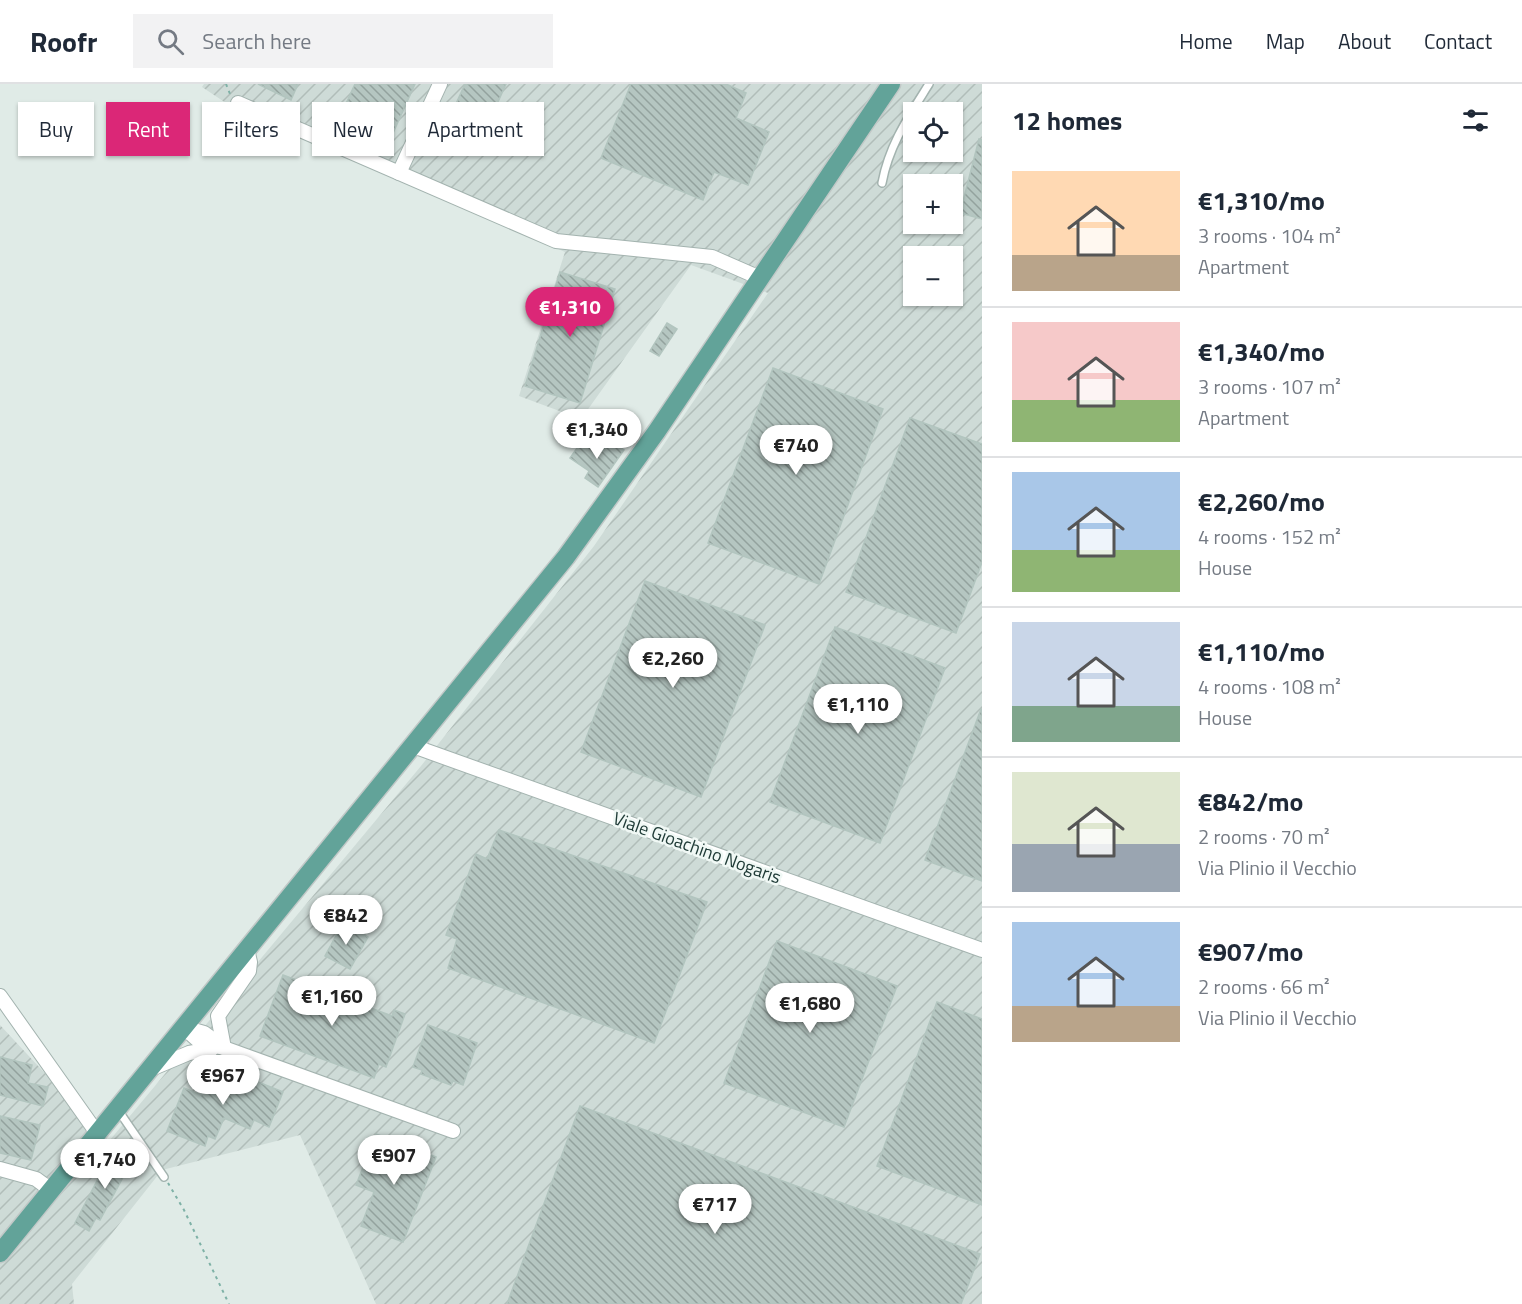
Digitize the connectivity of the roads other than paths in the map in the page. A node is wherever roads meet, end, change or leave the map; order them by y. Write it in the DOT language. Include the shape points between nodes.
graph roads {
  1 [pos="440,84"];
  2 [pos="891,84"];
  3 [pos="929,84"];
  4 [pos="300,130"];
  5 [pos="399,173"];
  6 [pos="882,183"];
  7 [pos="760,278"];
  8 [pos="413,746"];
  9 [pos="247,949"];
  10 [pos="982,950"];
  11 [pos="0,996"];
  12 [pos="183,1027"];
  13 [pos="224,1048"];
  14 [pos="149,1070"];
  15 [pos="117,1107"];
  16 [pos="453,1131"];
  17 [pos="97,1133"];
  18 [pos="0,1169"];
  19 [pos="164,1177"];
  20 [pos="51,1190"];
  21 [pos="0,1253"];
  1 -- 5 [label="street"];
  2 -- 7 [label="main road"];
  3 -- 6 [label="lane" via="886,157"];
  4 -- 5 [label="street"];
  5 -- 7 [label="street" via="556,241 712,257"];
  7 -- 8 [label="main road" via="566,557"];
  8 -- 9 [label="main road"];
  8 -- 10 [label="street, Viale Gioachino Nogaris"];
  9 -- 12 [label="main road"];
  9 -- 13 [label="street" via="249,971 218,1016"];
  11 -- 17 [label="street"];
  12 -- 13 [label="street" via="195,1041"];
  12 -- 14 [label="main road"];
  13 -- 14 [label="street" via="189,1053"];
  13 -- 16 [label="street"];
  14 -- 15 [label="main road"];
  15 -- 17 [label="main road"];
  15 -- 19 [label="lane"];
  17 -- 20 [label="main road"];
  18 -- 20 [label="street" via="36,1179"];
  20 -- 21 [label="main road"];
}
